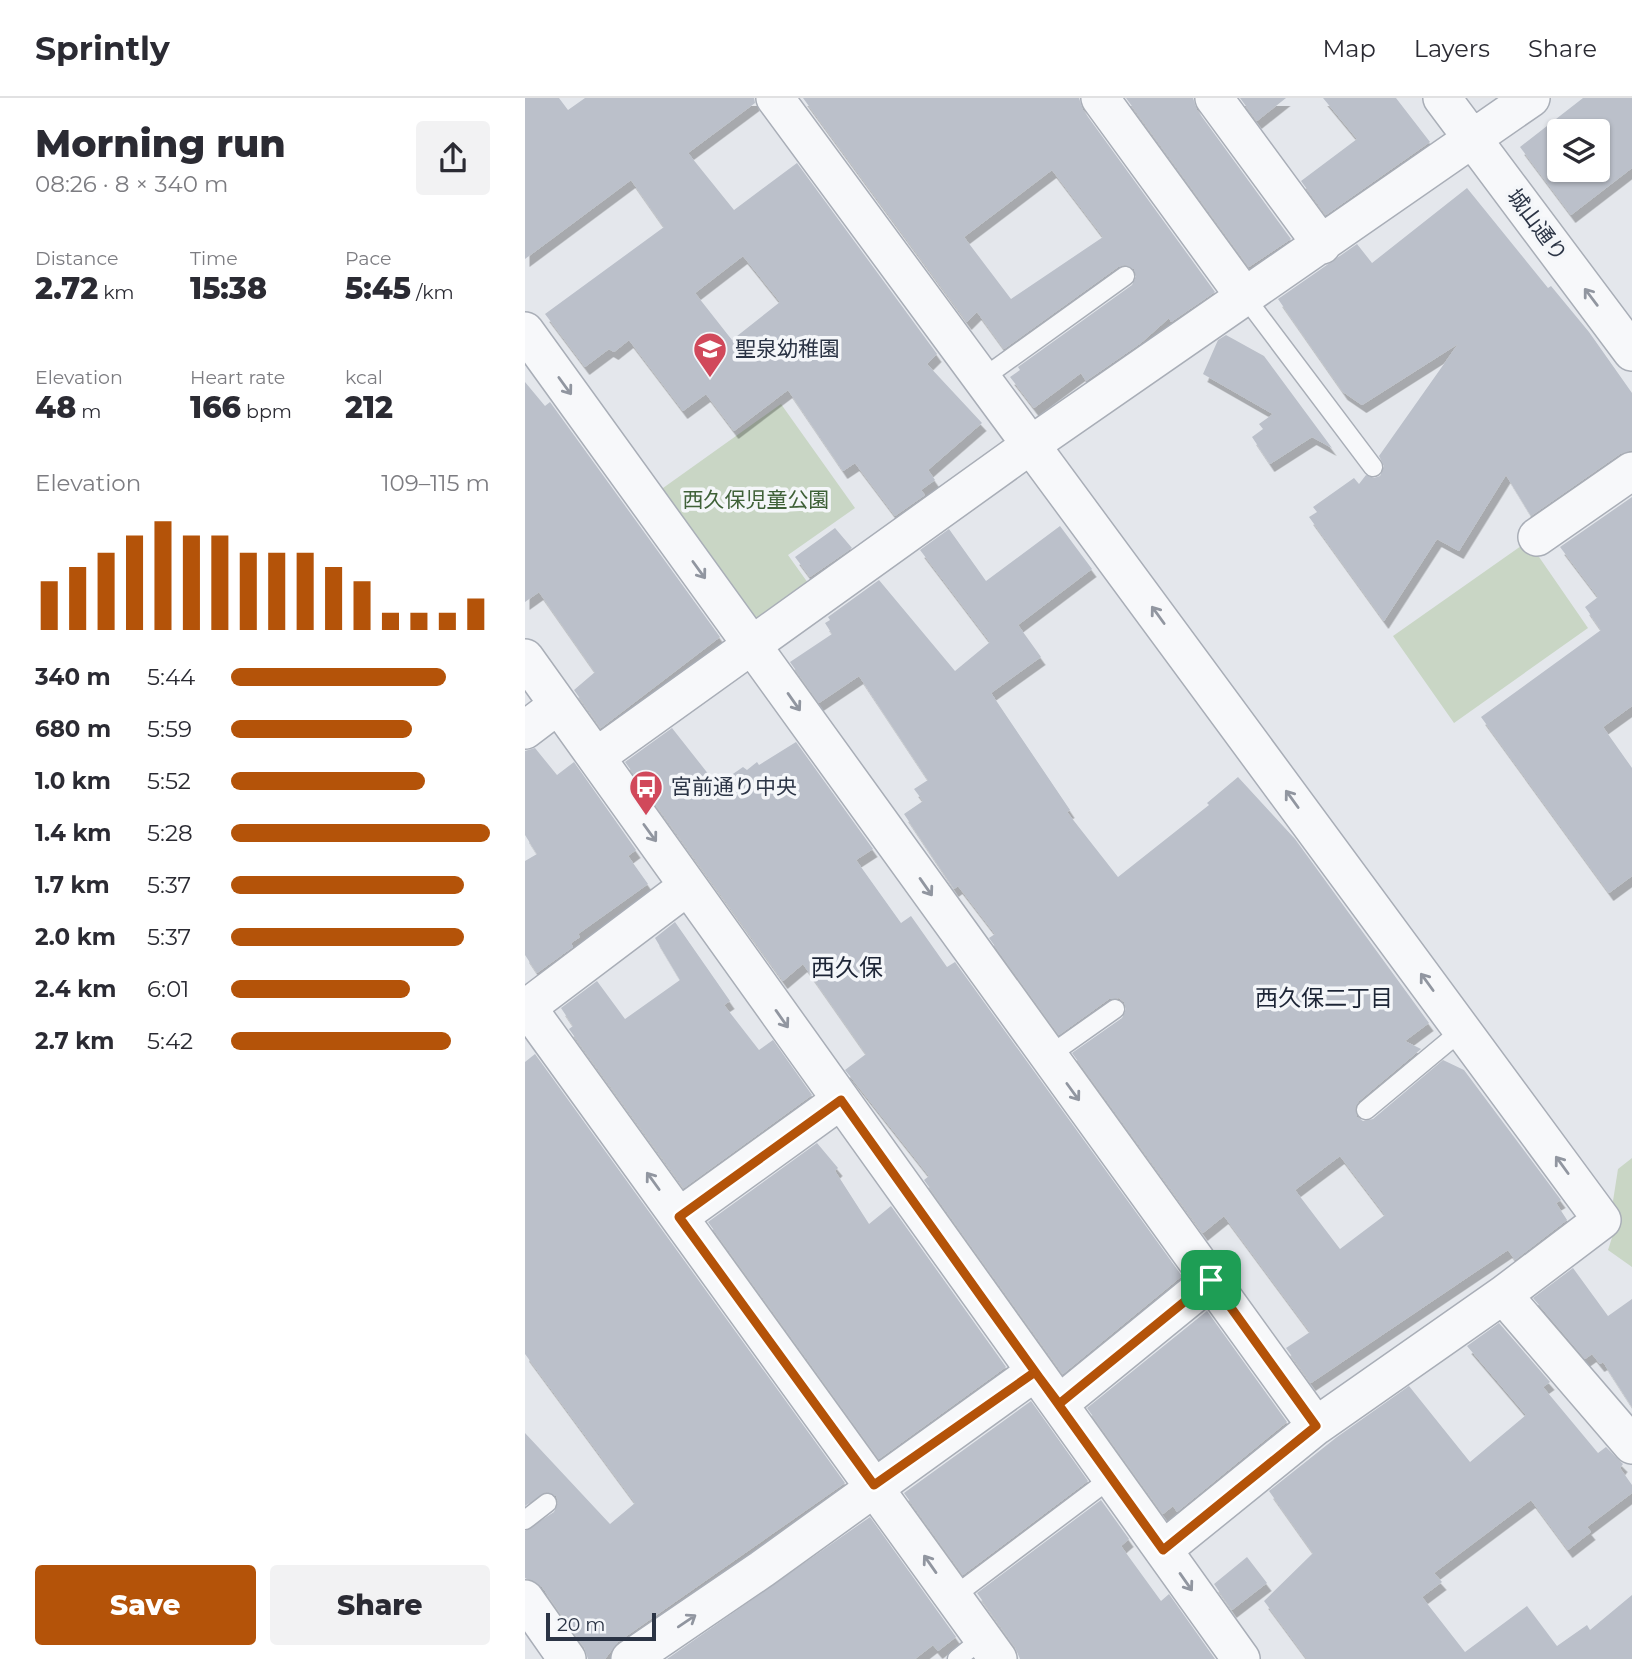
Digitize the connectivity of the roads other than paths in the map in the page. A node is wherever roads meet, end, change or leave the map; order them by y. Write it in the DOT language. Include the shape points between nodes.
graph roads {
  1 [pos="775,98"];
  2 [pos="1100,98"];
  3 [pos="1214,98"];
  4 [pos="1441,98"];
  5 [pos="1531,98"];
  6 [pos="1473,139"];
  7 [pos="1322,245"];
  8 [pos="1125,276"];
  9 [pos="1245,297"];
  10 [pos="525,331"];
  11 [pos="1632,352"];
  12 [pos="983,378"];
  13 [pos="1032,444"];
  14 [pos="1373,467"];
  15 [pos="1632,471"];
  16 [pos="1537,537"];
  17 [pos="754,646"];
  18 [pos="525,658"];
  19 [pos="558,705"];
  20 [pos="525,730"];
  21 [pos="596,757"];
  22 [pos="688,886"];
  23 [pos="528,1001"];
  24 [pos="1115,1009"];
  25 [pos="1462,1030"];
  26 [pos="1047,1057"];
  27 [pos="841,1100"];
  28 [pos="1366,1110"];
  29 [pos="679,1217"];
  30 [pos="1211,1280"];
  31 [pos="1503,1295"];
  32 [pos="1035,1372"];
  33 [pos="1059,1404"];
  34 [pos="1316,1426"];
  35 [pos="1632,1445"];
  36 [pos="1111,1478"];
  37 [pos="874,1485"];
  38 [pos="547,1503"];
  39 [pos="525,1520"];
  40 [pos="1163,1550"];
  41 [pos="953,1597"];
  42 [pos="525,1599"];
  43 [pos="979,1652"];
  44 [pos="567,1659"];
  45 [pos="630,1659"];
  46 [pos="1241,1659"];
  1 -- 12 [label="street"];
  2 -- 9 [label="street"];
  3 -- 7 [label="street"];
  4 -- 6 [label="street, 城山通り"];
  5 -- 6 [label="street"];
  6 -- 7 [label="street"];
  11 -- 6 [label="street, 城山通り, one-way"];
  7 -- 9 [label="street"];
  8 -- 12 [label="lane"];
  9 -- 13 [label="street"];
  9 -- 14 [label="lane"];
  10 -- 17 [label="street, one-way"];
  12 -- 13 [label="street"];
  13 -- 17 [label="street"];
  25 -- 13 [label="street, one-way"];
  15 -- 16 [label="street"];
  17 -- 21 [label="street"];
  17 -- 26 [label="street, one-way"];
  18 -- 19 [label="street"];
  19 -- 20 [label="street"];
  19 -- 21 [label="street"];
  21 -- 22 [label="street, one-way"];
  22 -- 23 [label="street"];
  22 -- 27 [label="street, one-way"];
  29 -- 23 [label="street, one-way"];
  24 -- 26 [label="lane"];
  25 -- 28 [label="lane"];
  31 -- 25 [label="street, one-way" via="1602,1220"];
  26 -- 30 [label="street, one-way"];
  27 -- 29 [label="street"];
  27 -- 32 [label="street"];
  29 -- 37 [label="street"];
  30 -- 33 [label="street"];
  30 -- 34 [label="street"];
  31 -- 34 [label="street"];
  31 -- 35 [label="street"];
  32 -- 33 [label="street"];
  32 -- 37 [label="street"];
  33 -- 36 [label="street"];
  34 -- 40 [label="street"];
  36 -- 40 [label="street"];
  36 -- 41 [label="lane"];
  41 -- 37 [label="street, one-way"];
  45 -- 37 [label="street, one-way"];
  38 -- 39 [label="lane"];
  40 -- 46 [label="street, one-way"];
  41 -- 43 [label="street"];
  42 -- 44 [label="street"];
}
